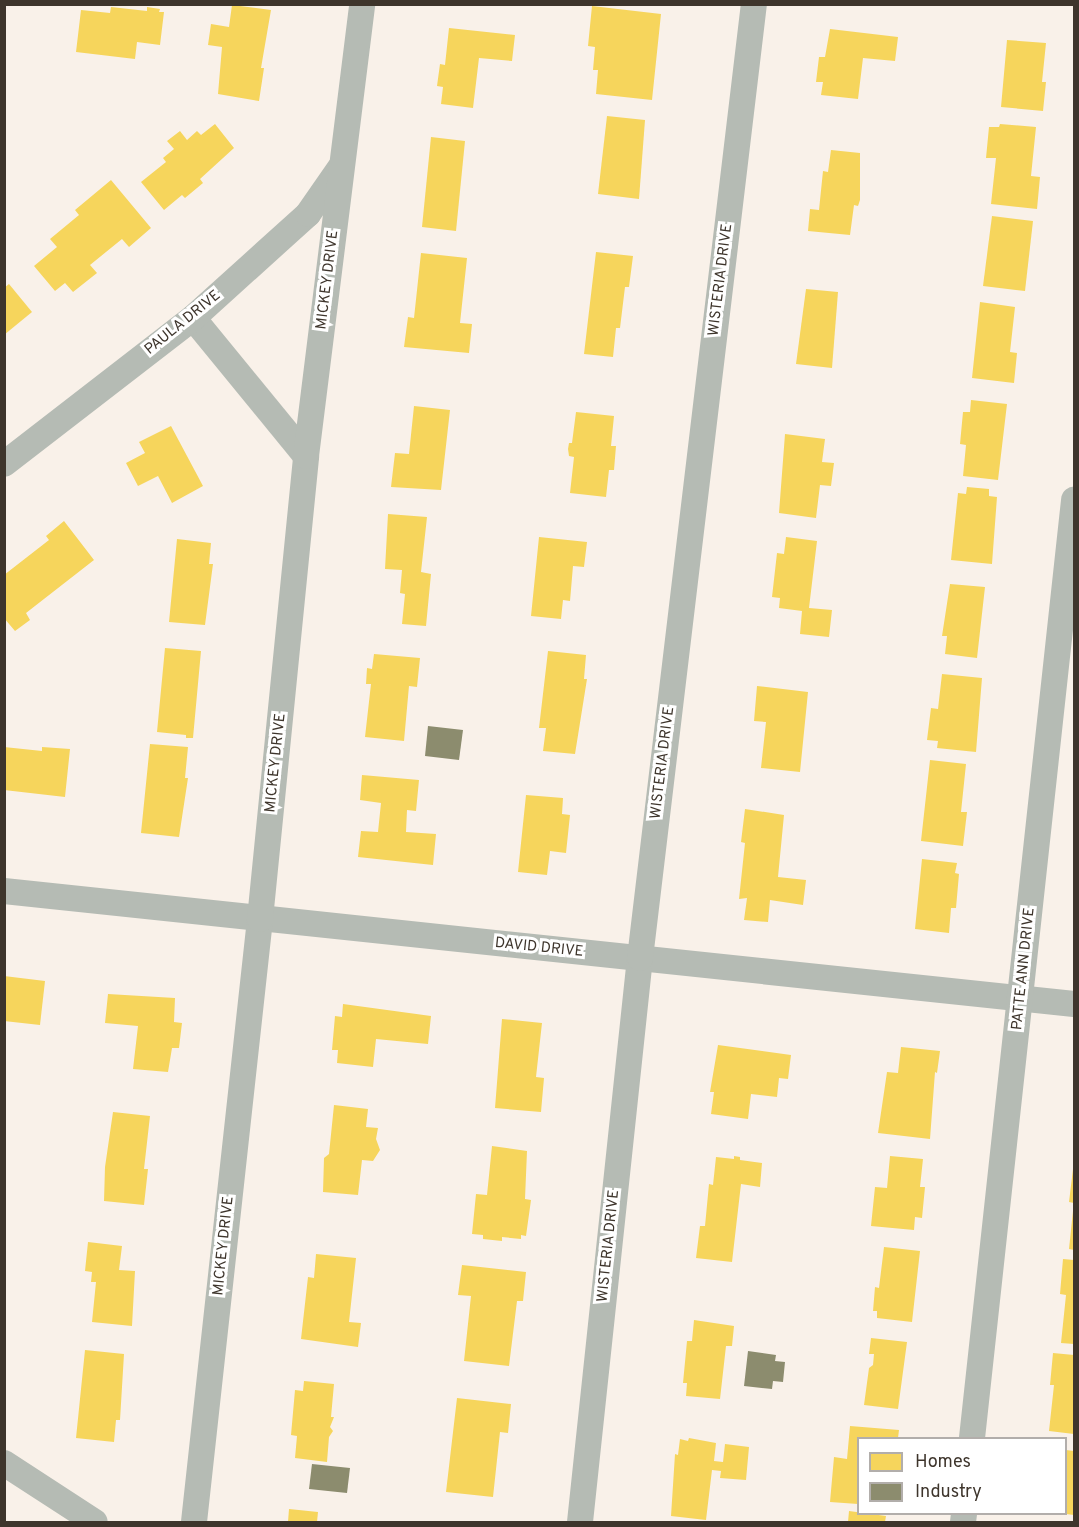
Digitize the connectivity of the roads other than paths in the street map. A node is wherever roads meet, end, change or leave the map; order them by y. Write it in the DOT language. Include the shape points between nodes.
graph roads {
  1 [pos="362,4"];
  2 [pos="754,4"];
  3 [pos="343,164"];
  4 [pos="193,318"];
  5 [pos="306,456"];
  6 [pos="4,464"];
  7 [pos="1074,500"];
  8 [pos="4,891"];
  9 [pos="260,919"];
  10 [pos="640,958"];
  11 [pos="1020,998"];
  12 [pos="1074,1004"];
  13 [pos="972,1437"];
  14 [pos="4,1463"];
  15 [pos="95,1522"];
  16 [pos="194,1522"];
  17 [pos="580,1522"];
  1 -- 3 [label="street, MICKEY DRIVE"];
  2 -- 10 [label="street, WISTERIA DRIVE"];
  3 -- 4 [label="street, PAULA DRIVE" via="308,214"];
  3 -- 5 [label="street, MICKEY DRIVE"];
  4 -- 5 [label="street"];
  4 -- 6 [label="street, PAULA DRIVE"];
  5 -- 9 [label="street, MICKEY DRIVE"];
  7 -- 11 [label="street, PATTE ANN DRIVE"];
  8 -- 9 [label="street, DAVID DRIVE"];
  9 -- 10 [label="street, DAVID DRIVE"];
  9 -- 16 [label="street, MICKEY DRIVE"];
  10 -- 11 [label="street, DAVID DRIVE"];
  10 -- 17 [label="street, WISTERIA DRIVE"];
  11 -- 12 [label="street, DAVID DRIVE"];
  11 -- 13 [label="street, PATTE ANN DRIVE"];
  14 -- 15 [label="street"];
}
